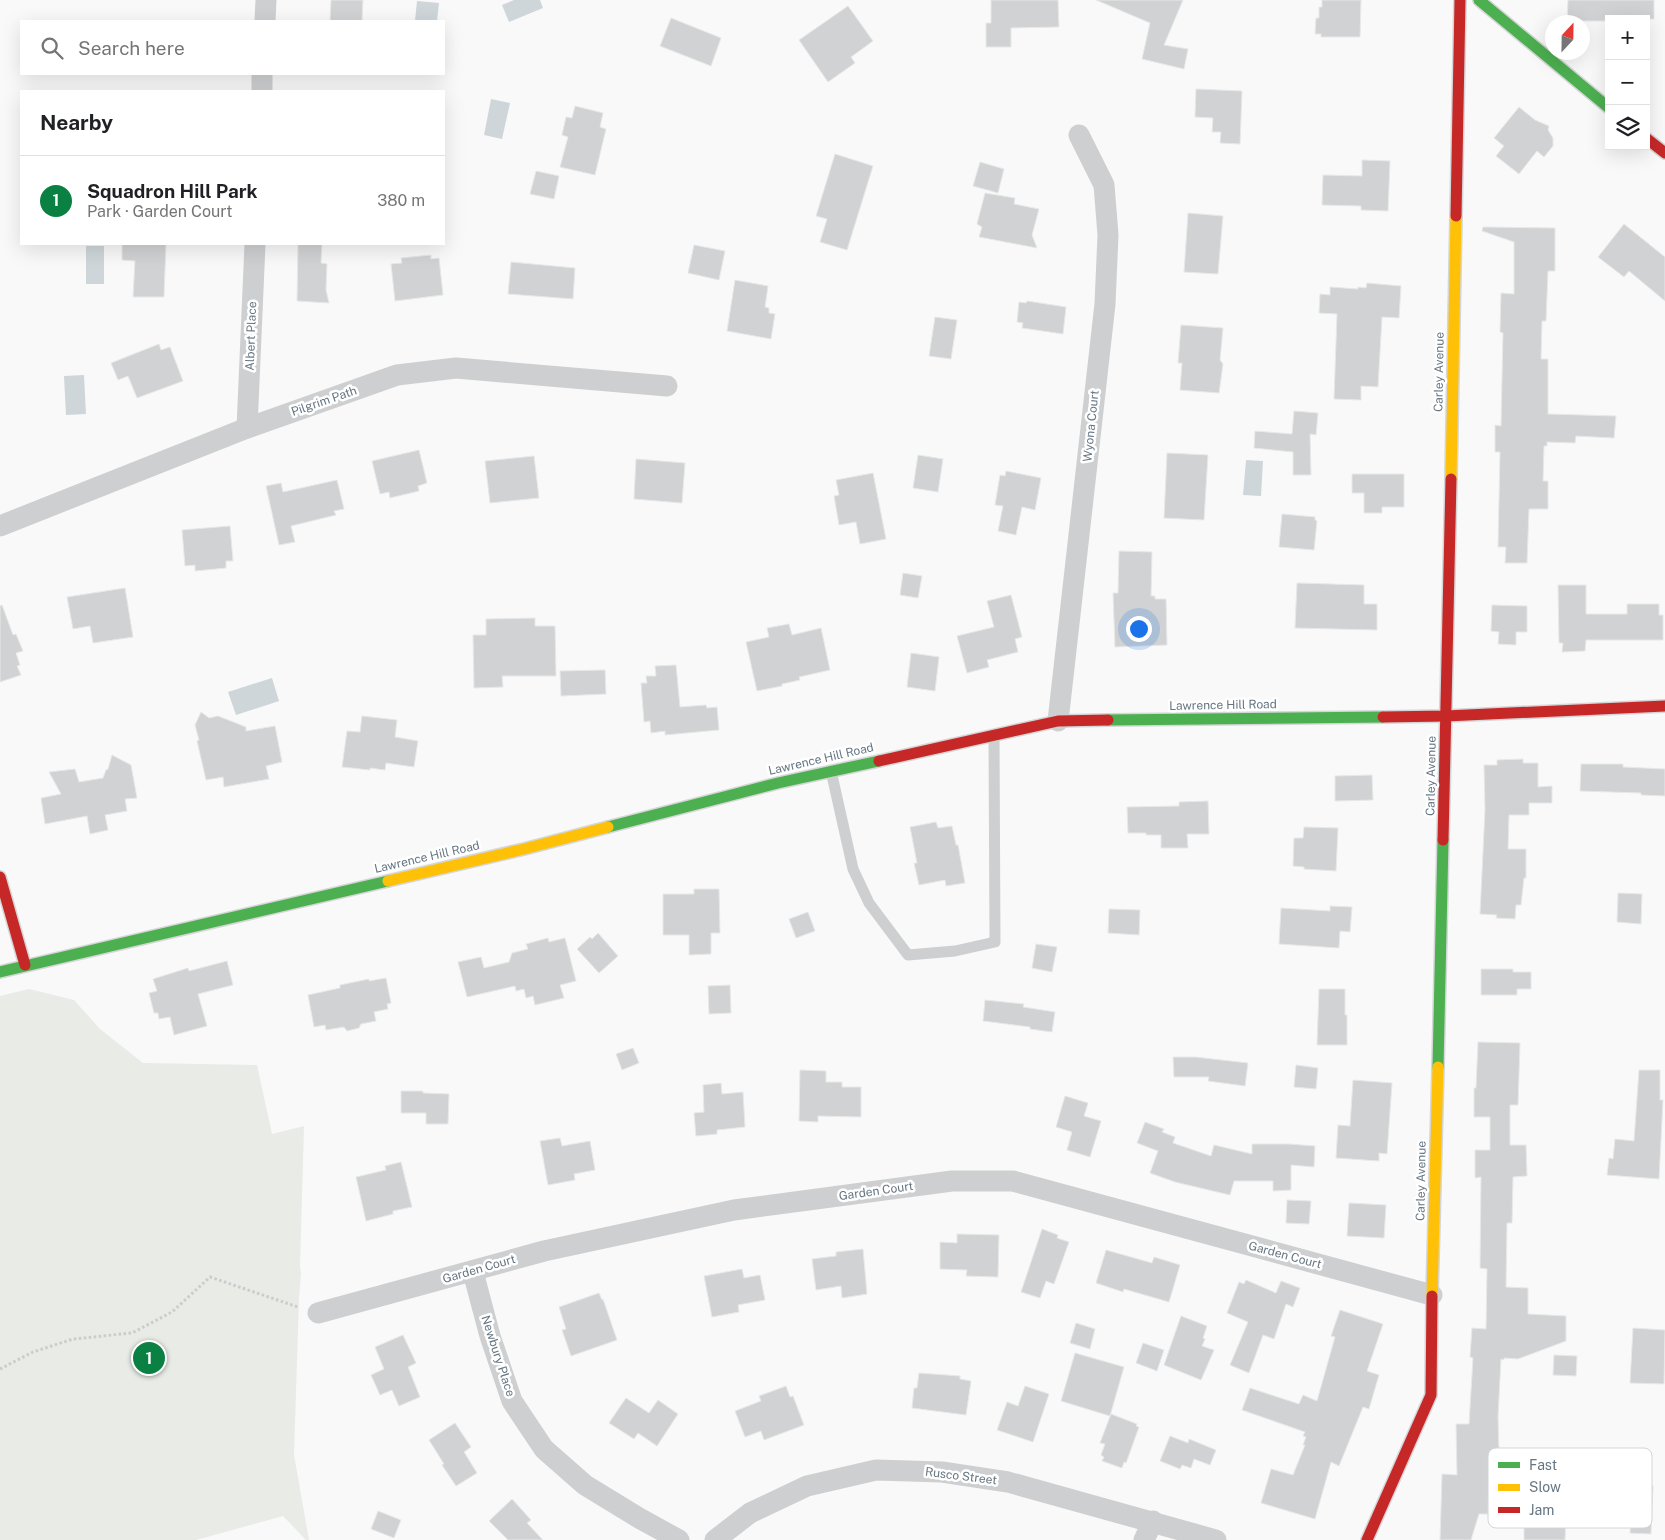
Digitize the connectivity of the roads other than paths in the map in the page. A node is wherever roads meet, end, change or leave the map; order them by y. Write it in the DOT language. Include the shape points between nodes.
graph roads {
  1 [pos="266,0"];
  2 [pos="1460,0"];
  3 [pos="1479,0"];
  4 [pos="265,20"];
  5 [pos="262,75"];
  6 [pos="262,90"];
  7 [pos="1605,105"];
  8 [pos="1079,135"];
  9 [pos="1650,141"];
  10 [pos="1665,153"];
  11 [pos="255,245"];
  12 [pos="667,386"];
  13 [pos="247,428"];
  14 [pos="0,526"];
  15 [pos="1665,706"];
  16 [pos="1446,716"];
  17 [pos="1058,721"];
  18 [pos="994,735"];
  19 [pos="831,771"];
  20 [pos="0,877"];
  21 [pos="25,965"];
  22 [pos="0,972"];
  23 [pos="473,1272"];
  24 [pos="1432,1295"];
  25 [pos="318,1314"];
  26 [pos="1148,1531"];
  27 [pos="679,1540"];
  28 [pos="715,1540"];
  29 [pos="1216,1540"];
  30 [pos="1368,1540"];
  1 -- 4 [label="street"];
  2 -- 16 [label="main road, Carley Avenue"];
  3 -- 7 [label="main road"];
  5 -- 6 [label="street"];
  8 -- 17 [label="street, Wyona Court" via="1104,185 1108,235 1105,304"];
  9 -- 10 [label="main road"];
  11 -- 13 [label="street, Albert Place"];
  12 -- 13 [label="street, Pilgrim Path" via="456,368 397,375"];
  13 -- 14 [label="street, Pilgrim Path"];
  15 -- 16 [label="main road, Lawrence Hill Road"];
  16 -- 17 [label="main road, Lawrence Hill Road"];
  16 -- 24 [label="main road, Carley Avenue"];
  17 -- 18 [label="main road, Lawrence Hill Road"];
  18 -- 19 [label="main road, Lawrence Hill Road"];
  18 -- 19 [label="lane" via="995,942 955,951 908,955 868,903 853,868"];
  19 -- 21 [label="main road, Lawrence Hill Road" via="524,848"];
  20 -- 21 [label="main road"];
  21 -- 22 [label="main road, Lawrence Hill Road"];
  23 -- 24 [label="street, Garden Court" via="544,1251 734,1210 952,1181 1013,1181"];
  23 -- 25 [label="street, Garden Court"];
  23 -- 27 [label="street, Newbury Place" via="512,1401 544,1449 585,1484"];
  24 -- 30 [label="main road, Carley Avenue" via="1431,1395"];
  26 -- 28 [label="street, Rusco Street" via="1008,1482 942,1472 876,1470 807,1486 750,1512"];
  26 -- 29 [label="street, Rusco Street"];
}
